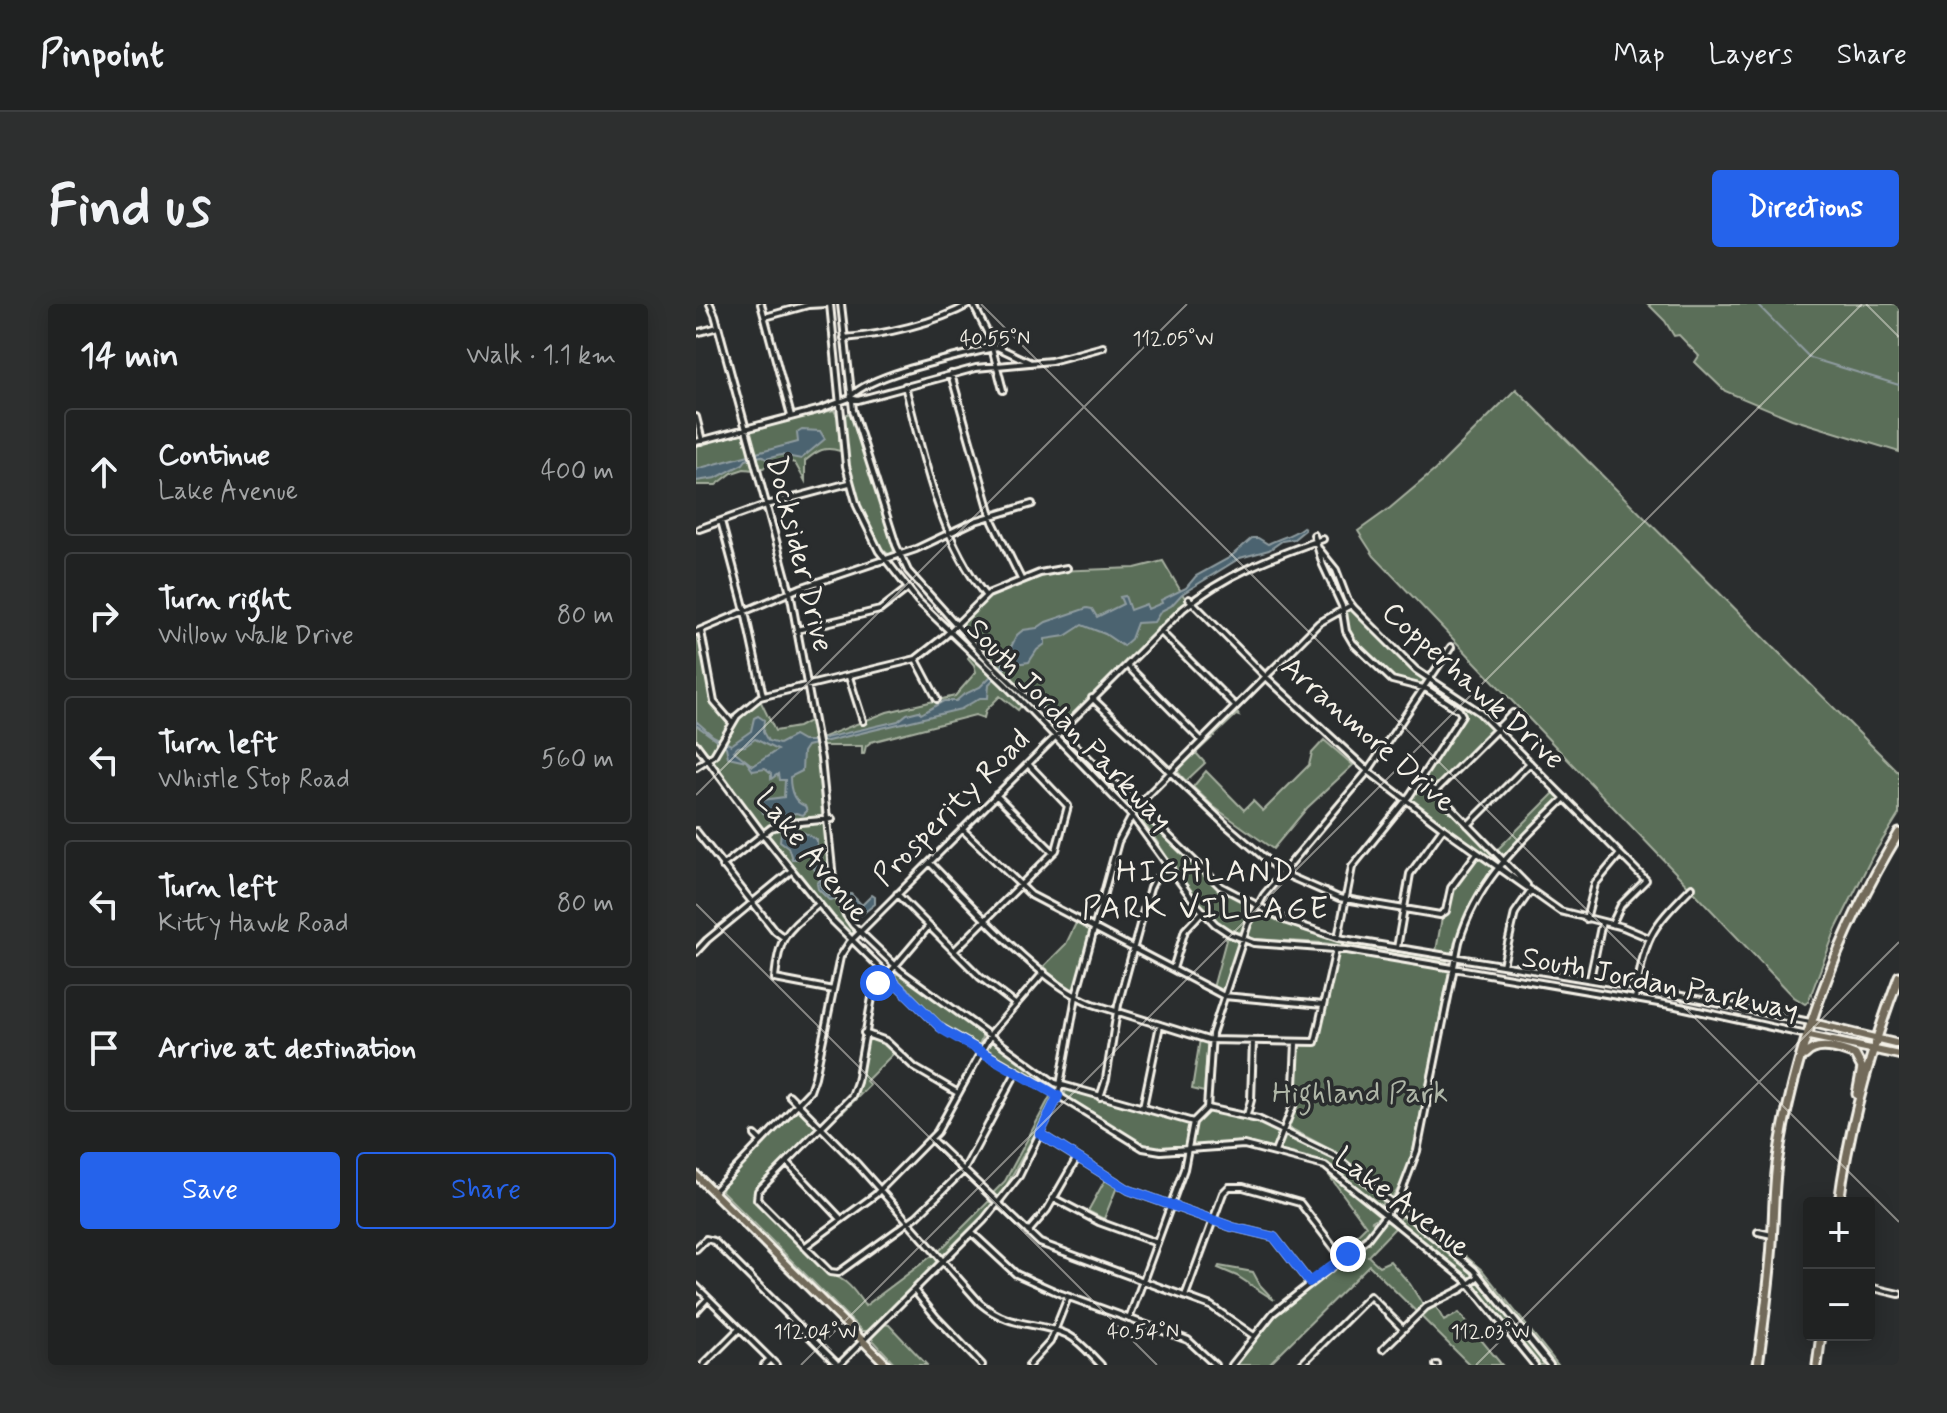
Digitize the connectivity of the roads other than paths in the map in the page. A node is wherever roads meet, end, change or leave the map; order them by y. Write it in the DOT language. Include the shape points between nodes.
graph roads {
  1 [pos="710,304"];
  2 [pos="761,304"];
  3 [pos="829,304"];
  4 [pos="841,304"];
  5 [pos="972,304"];
  6 [pos="765,317"];
  7 [pos="718,327"];
  8 [pos="696,333"];
  9 [pos="844,338"];
  10 [pos="992,348"];
  11 [pos="1100,348"];
  12 [pos="1034,363"];
  13 [pos="997,365"];
  14 [pos="951,374"];
  15 [pos="905,386"];
  16 [pos="1003,390"];
  17 [pos="850,398"];
  18 [pos="839,403"];
  19 [pos="791,416"];
  20 [pos="696,417"];
  21 [pos="746,429"];
  22 [pos="702,441"];
  23 [pos="696,442"];
  24 [pos="850,482"];
  25 [pos="1032,504"];
  26 [pos="766,505"];
  27 [pos="991,516"];
  28 [pos="721,521"];
  29 [pos="699,529"];
  30 [pos="949,534"];
  31 [pos="1314,535"];
  32 [pos="1323,539"];
  33 [pos="1316,541"];
  34 [pos="1319,549"];
  35 [pos="900,555"];
  36 [pos="885,560"];
  37 [pos="1067,568"];
  38 [pos="1022,580"];
  39 [pos="907,589"];
  40 [pos="790,592"];
  41 [pos="985,596"];
  42 [pos="1190,601"];
  43 [pos="1351,605"];
  44 [pos="1343,609"];
  45 [pos="745,611"];
  46 [pos="956,624"];
  47 [pos="797,630"];
  48 [pos="1160,631"];
  49 [pos="698,632"];
  50 [pos="949,632"];
  51 [pos="1451,647"];
  52 [pos="916,659"];
  53 [pos="989,664"];
  54 [pos="1127,665"];
  55 [pos="1265,676"];
  56 [pos="849,677"];
  57 [pos="1430,679"];
  58 [pos="1007,682"];
  59 [pos="807,684"];
  60 [pos="1424,687"];
  61 [pos="763,696"];
  62 [pos="1092,698"];
  63 [pos="937,699"];
  64 [pos="1235,706"];
  65 [pos="1513,713"];
  66 [pos="863,721"];
  67 [pos="732,723"];
  68 [pos="1061,729"];
  69 [pos="1496,729"];
  70 [pos="1054,737"];
  71 [pos="1202,740"];
  72 [pos="696,744"];
  73 [pos="708,760"];
  74 [pos="1530,763"];
  75 [pos="1028,764"];
  76 [pos="696,767"];
  77 [pos="1368,771"];
  78 [pos="1169,773"];
  79 [pos="1419,781"];
  80 [pos="1435,791"];
  81 [pos="996,795"];
  82 [pos="1565,798"];
  83 [pos="1406,801"];
  84 [pos="1138,805"];
  85 [pos="1132,816"];
  86 [pos="826,819"];
  87 [pos="832,819"];
  88 [pos="1468,825"];
  89 [pos="1443,828"];
  90 [pos="962,829"];
  91 [pos="696,831"];
  92 [pos="762,833"];
  93 [pos="1899,833"];
  94 [pos="1053,852"];
  95 [pos="1477,852"];
  96 [pos="1620,854"];
  97 [pos="1503,860"];
  98 [pos="929,863"];
  99 [pos="722,866"];
  100 [pos="1497,867"];
  101 [pos="1171,868"];
  102 [pos="792,870"];
  103 [pos="1282,873"];
  104 [pos="1019,886"];
  105 [pos="1692,887"];
  106 [pos="1531,890"];
  107 [pos="897,894"];
  108 [pos="1344,899"];
  109 [pos="752,903"];
  110 [pos="819,904"];
  111 [pos="1257,907"];
  112 [pos="1403,910"];
  113 [pos="1202,912"];
  114 [pos="986,919"];
  115 [pos="1586,919"];
  116 [pos="1602,922"];
  117 [pos="1612,925"];
  118 [pos="929,926"];
  119 [pos="1095,927"];
  120 [pos="860,932"];
  121 [pos="783,937"];
  122 [pos="1338,938"];
  123 [pos="1649,938"];
  124 [pos="1242,939"];
  125 [pos="852,940"];
  126 [pos="1133,948"];
  127 [pos="1397,948"];
  128 [pos="1336,949"];
  129 [pos="954,951"];
  130 [pos="696,952"];
  131 [pos="1456,958"];
  132 [pos="1503,965"];
  133 [pos="895,966"];
  134 [pos="1454,968"];
  135 [pos="1173,969"];
  136 [pos="1044,972"];
  137 [pos="886,974"];
  138 [pos="1899,976"];
  139 [pos="1590,980"];
  140 [pos="1637,988"];
  141 [pos="833,990"];
  142 [pos="1076,996"];
  143 [pos="1224,996"];
  144 [pos="1635,999"];
  145 [pos="1016,1005"];
  146 [pos="1324,1005"];
  147 [pos="1117,1011"];
  148 [pos="1813,1023"];
  149 [pos="1160,1025"];
  150 [pos="864,1033"];
  151 [pos="1809,1036"];
  152 [pos="989,1037"];
  153 [pos="1878,1038"];
  154 [pos="1211,1040"];
  155 [pos="1253,1041"];
  156 [pos="1296,1043"];
  157 [pos="1899,1044"];
  158 [pos="1874,1050"];
  159 [pos="980,1051"];
  160 [pos="1899,1055"];
  161 [pos="1799,1066"];
  162 [pos="1017,1071"];
  163 [pos="1060,1086"];
  164 [pos="958,1093"];
  165 [pos="789,1095"];
  166 [pos="1058,1096"];
  167 [pos="1100,1097"];
  168 [pos="798,1104"];
  169 [pos="1143,1107"];
  170 [pos="1207,1108"];
  171 [pos="1856,1108"];
  172 [pos="1247,1115"];
  173 [pos="1193,1122"];
  174 [pos="821,1128"];
  175 [pos="1284,1130"];
  176 [pos="1040,1134"];
  177 [pos="755,1135"];
  178 [pos="931,1139"];
  179 [pos="761,1141"];
  180 [pos="1188,1149"];
  181 [pos="1275,1152"];
  182 [pos="1077,1158"];
  183 [pos="787,1162"];
  184 [pos="964,1170"];
  185 [pos="696,1175"];
  186 [pos="879,1190"];
  187 [pos="713,1192"];
  188 [pos="1840,1197"];
  189 [pos="1053,1198"];
  190 [pos="999,1203"];
  191 [pos="1395,1204"];
  192 [pos="1171,1205"];
  193 [pos="1387,1215"];
  194 [pos="841,1219"];
  195 [pos="1213,1220"];
  196 [pos="907,1223"];
  197 [pos="1028,1232"];
  198 [pos="1758,1232"];
  199 [pos="972,1233"];
  200 [pos="1772,1235"];
  201 [pos="1157,1244"];
  202 [pos="804,1247"];
  203 [pos="696,1249"];
  204 [pos="1342,1258"];
  205 [pos="943,1262"];
  206 [pos="1479,1275"];
  207 [pos="1143,1281"];
  208 [pos="1309,1282"];
  209 [pos="1469,1283"];
  210 [pos="696,1286"];
  211 [pos="1875,1288"];
  212 [pos="914,1290"];
  213 [pos="1899,1294"];
  214 [pos="1068,1297"];
  215 [pos="1185,1297"];
  216 [pos="708,1298"];
  217 [pos="696,1311"];
  218 [pos="1129,1319"];
  219 [pos="739,1329"];
  220 [pos="1403,1329"];
  221 [pos="1055,1331"];
  222 [pos="1254,1336"];
  223 [pos="863,1341"];
  224 [pos="1820,1341"];
  225 [pos="1383,1349"];
  226 [pos="770,1359"];
  227 [pos="1034,1360"];
  228 [pos="703,1365"];
  229 [pos="764,1365"];
  230 [pos="776,1365"];
  231 [pos="838,1365"];
  232 [pos="887,1365"];
  233 [pos="982,1365"];
  234 [pos="1029,1365"];
  235 [pos="1039,1365"];
  236 [pos="1101,1365"];
  237 [pos="1215,1365"];
  238 [pos="1232,1365"];
  239 [pos="1301,1365"];
  240 [pos="1535,1365"];
  241 [pos="1550,1365"];
  242 [pos="1758,1365"];
  243 [pos="1817,1365"];
  1 -- 7 [label="street, Docksider Drive"];
  2 -- 6 [label="street"];
  3 -- 6 [label="street"];
  3 -- 18 [label="street, South Jordan Parkway"];
  4 -- 9 [label="street, South Jordan Parkway"];
  5 -- 9 [label="street" via="870,336"];
  5 -- 10 [label="street"];
  6 -- 19 [label="street"];
  7 -- 8 [label="street"];
  7 -- 21 [label="street, Docksider Drive"];
  9 -- 17 [label="street, South Jordan Parkway"];
  10 -- 12 [label="street"];
  10 -- 13 [label="street"];
  10 -- 17 [label="street" via="875,381"];
  11 -- 12 [label="street"];
  12 -- 13 [label="street"];
  13 -- 14 [label="street"];
  13 -- 16 [label="street"];
  14 -- 15 [label="street"];
  14 -- 27 [label="street"];
  15 -- 17 [label="street"];
  15 -- 30 [label="street"];
  17 -- 18 [label="street"];
  17 -- 35 [label="street, South Jordan Parkway"];
  18 -- 19 [label="street"];
  18 -- 24 [label="street, South Jordan Parkway"];
  19 -- 21 [label="street"];
  20 -- 22 [label="street"];
  21 -- 22 [label="street"];
  21 -- 26 [label="street, Docksider Drive"];
  22 -- 23 [label="street"];
  24 -- 26 [label="street"];
  24 -- 36 [label="street, South Jordan Parkway"];
  25 -- 27 [label="street"];
  26 -- 28 [label="street"];
  26 -- 40 [label="street, Docksider Drive"];
  27 -- 30 [label="street"];
  27 -- 38 [label="street"];
  28 -- 29 [label="street"];
  28 -- 45 [label="street"];
  30 -- 35 [label="street"];
  30 -- 41 [label="street"];
  31 -- 33 [label="street, Copperhawk Drive"];
  32 -- 33 [label="street, Prosperity Road"];
  33 -- 34 [label="street, Copperhawk Drive"];
  33 -- 42 [label="street, Prosperity Road" via="1239,572"];
  34 -- 43 [label="street, Copperhawk Drive" via="1336,570"];
  34 -- 44 [label="street, Copperhawk Drive"];
  35 -- 36 [label="street"];
  35 -- 46 [label="street, South Jordan Parkway" via="918,584"];
  36 -- 39 [label="street, South Jordan Parkway"];
  36 -- 40 [label="street"];
  37 -- 38 [label="street"];
  38 -- 41 [label="street"];
  39 -- 47 [label="street" via="880,610"];
  39 -- 50 [label="street, South Jordan Parkway"];
  40 -- 45 [label="street"];
  40 -- 47 [label="street, Docksider Drive"];
  41 -- 46 [label="street"];
  42 -- 48 [label="street, Prosperity Road"];
  42 -- 55 [label="street, Arranmore Drive"];
  43 -- 44 [label="street"];
  43 -- 57 [label="street, Copperhawk Drive"];
  44 -- 55 [label="street" via="1319,623"];
  44 -- 60 [label="street, Copperhawk Drive" via="1351,640 1386,676"];
  45 -- 49 [label="street"];
  45 -- 61 [label="street"];
  46 -- 50 [label="street"];
  46 -- 53 [label="street, South Jordan Parkway"];
  47 -- 59 [label="street, Docksider Drive"];
  48 -- 54 [label="street, Prosperity Road"];
  48 -- 64 [label="street"];
  49 -- 67 [label="street" via="715,704"];
  50 -- 52 [label="street"];
  50 -- 53 [label="street, South Jordan Parkway"];
  51 -- 57 [label="street"];
  52 -- 56 [label="street"];
  52 -- 63 [label="street"];
  53 -- 58 [label="street, South Jordan Parkway"];
  54 -- 62 [label="street, Prosperity Road"];
  54 -- 71 [label="street"];
  55 -- 64 [label="street"];
  55 -- 77 [label="street, Arranmore Drive"];
  56 -- 59 [label="street"];
  56 -- 66 [label="street"];
  57 -- 60 [label="street"];
  57 -- 69 [label="street, Copperhawk Drive"];
  58 -- 68 [label="street, South Jordan Parkway"];
  58 -- 70 [label="street, South Jordan Parkway"];
  59 -- 61 [label="street"];
  59 -- 86 [label="street, Docksider Drive"];
  60 -- 77 [label="street"];
  60 -- 79 [label="street, Copperhawk Drive" via="1461,714"];
  61 -- 67 [label="street"];
  62 -- 68 [label="street, Prosperity Road"];
  62 -- 78 [label="street"];
  64 -- 71 [label="street"];
  65 -- 69 [label="street"];
  67 -- 73 [label="street"];
  68 -- 70 [label="street, Prosperity Road"];
  68 -- 84 [label="street, South Jordan Parkway"];
  69 -- 74 [label="street, Copperhawk Drive"];
  69 -- 80 [label="street"];
  70 -- 75 [label="street, Prosperity Road"];
  70 -- 85 [label="street, South Jordan Parkway"];
  71 -- 78 [label="street"];
  72 -- 73 [label="street, Lake Avenue"];
  73 -- 76 [label="street"];
  73 -- 92 [label="street, Lake Avenue"];
  74 -- 82 [label="street, Copperhawk Drive"];
  74 -- 88 [label="street"];
  75 -- 81 [label="street, Prosperity Road"];
  75 -- 94 [label="street" via="1068,806"];
  77 -- 83 [label="street, Arranmore Drive"];
  77 -- 103 [label="street"];
  78 -- 84 [label="street"];
  78 -- 103 [label="street"];
  79 -- 80 [label="street, Arranmore Drive"];
  79 -- 83 [label="street"];
  80 -- 88 [label="street, Arranmore Drive"];
  81 -- 90 [label="street, Prosperity Road"];
  81 -- 94 [label="street"];
  82 -- 96 [label="street, Copperhawk Drive"];
  82 -- 97 [label="street"];
  83 -- 89 [label="street, Arranmore Drive"];
  83 -- 108 [label="street" via="1352,867"];
  84 -- 111 [label="street, South Jordan Parkway" via="1220,886"];
  85 -- 101 [label="street, South Jordan Parkway"];
  85 -- 119 [label="street" via="1118,842"];
  86 -- 87 [label="street"];
  86 -- 92 [label="street"];
  86 -- 120 [label="street, Lake Avenue" via="837,893"];
  88 -- 97 [label="street, Arranmore Drive"];
  89 -- 95 [label="street, Arranmore Drive"];
  89 -- 112 [label="street" via="1411,871"];
  90 -- 98 [label="street, Prosperity Road"];
  90 -- 104 [label="street"];
  91 -- 99 [label="street"];
  92 -- 99 [label="street"];
  92 -- 102 [label="street, Lake Avenue"];
  93 -- 148 [label="highway" via="1855,914"];
  94 -- 104 [label="street"];
  95 -- 100 [label="street, Arranmore Drive"];
  95 -- 112 [label="street" via="1451,888 1443,914"];
  96 -- 115 [label="street" via="1595,884"];
  96 -- 117 [label="street, Copperhawk Drive" via="1646,880 1621,905"];
  97 -- 100 [label="street"];
  97 -- 106 [label="street, Arranmore Drive"];
  98 -- 107 [label="street, Prosperity Road"];
  98 -- 114 [label="street"];
  99 -- 109 [label="street"];
  100 -- 106 [label="street, Arranmore Drive"];
  100 -- 131 [label="street" via="1469,915"];
  101 -- 113 [label="street, South Jordan Parkway"];
  101 -- 126 [label="street" via="1151,886"];
  102 -- 109 [label="street"];
  102 -- 110 [label="street, Lake Avenue"];
  103 -- 108 [label="street"];
  103 -- 111 [label="street"];
  104 -- 114 [label="street"];
  104 -- 119 [label="street"];
  105 -- 123 [label="street"];
  106 -- 115 [label="street, Arranmore Drive" via="1553,908"];
  106 -- 132 [label="street" via="1515,913"];
  107 -- 118 [label="street"];
  107 -- 120 [label="street, Prosperity Road"];
  108 -- 112 [label="street"];
  108 -- 122 [label="street"];
  109 -- 121 [label="street"];
  109 -- 130 [label="street"];
  110 -- 121 [label="street"];
  110 -- 125 [label="street, Lake Avenue"];
  111 -- 122 [label="street, South Jordan Parkway"];
  111 -- 124 [label="street"];
  112 -- 127 [label="street"];
  113 -- 124 [label="street, South Jordan Parkway"];
  113 -- 135 [label="street" via="1185,930"];
  114 -- 129 [label="street"];
  114 -- 136 [label="street"];
  115 -- 116 [label="street, Arranmore Drive"];
  116 -- 117 [label="street, Arranmore Drive"];
  116 -- 139 [label="street"];
  117 -- 123 [label="street, Arranmore Drive"];
  118 -- 129 [label="street"];
  118 -- 133 [label="street"];
  119 -- 126 [label="street"];
  119 -- 142 [label="street"];
  120 -- 125 [label="street, Prosperity Road"];
  120 -- 133 [label="street, Lake Avenue"];
  121 -- 141 [label="street" via="775,979"];
  122 -- 127 [label="street, South Jordan Parkway"];
  123 -- 140 [label="street"];
  124 -- 128 [label="street, South Jordan Parkway"];
  124 -- 143 [label="street"];
  125 -- 137 [label="street, Lake Avenue"];
  125 -- 141 [label="street, Prosperity Road" via="840,957"];
  126 -- 135 [label="street"];
  126 -- 147 [label="street"];
  127 -- 131 [label="street, South Jordan Parkway"];
  128 -- 134 [label="street, South Jordan Parkway"];
  128 -- 146 [label="street"];
  129 -- 145 [label="street"];
  131 -- 132 [label="street, South Jordan Parkway"];
  131 -- 134 [label="street"];
  132 -- 139 [label="street, South Jordan Parkway"];
  133 -- 137 [label="street"];
  133 -- 152 [label="street, Lake Avenue"];
  134 -- 144 [label="street, South Jordan Parkway"];
  134 -- 191 [label="street" via="1417,1151"];
  135 -- 143 [label="street"];
  136 -- 142 [label="street"];
  136 -- 145 [label="street"];
  137 -- 150 [label="street" via="873,992"];
  137 -- 159 [label="street, Lake Avenue" via="943,1030"];
  138 -- 153 [label="highway"];
  139 -- 140 [label="street, South Jordan Parkway"];
  140 -- 144 [label="street"];
  140 -- 148 [label="street, South Jordan Parkway"];
  141 -- 168 [label="street, Prosperity Road" via="814,1082"];
  142 -- 147 [label="street"];
  142 -- 163 [label="street"];
  143 -- 146 [label="street"];
  143 -- 154 [label="street"];
  144 -- 151 [label="street, South Jordan Parkway"];
  145 -- 152 [label="street"];
  146 -- 156 [label="street" via="1315,1042"];
  147 -- 149 [label="street"];
  147 -- 167 [label="street"];
  148 -- 151 [label="highway"];
  148 -- 153 [label="main road, South Jordan Parkway"];
  149 -- 154 [label="street"];
  149 -- 169 [label="street"];
  150 -- 164 [label="street" via="886,1041 913,1067"];
  150 -- 174 [label="street" via="854,1092"];
  151 -- 158 [label="main road, South Jordan Parkway"];
  151 -- 161 [label="highway"];
  152 -- 159 [label="street"];
  152 -- 163 [label="street, Lake Avenue"];
  153 -- 157 [label="main road, South Jordan Parkway"];
  153 -- 158 [label="highway"];
  154 -- 155 [label="street"];
  154 -- 170 [label="street"];
  155 -- 156 [label="street"];
  155 -- 172 [label="street"];
  156 -- 175 [label="street" via="1293,1106"];
  158 -- 160 [label="main road, South Jordan Parkway"];
  158 -- 171 [label="highway"];
  159 -- 162 [label="street, Lake Avenue"];
  159 -- 164 [label="street"];
  161 -- 171 [label="highway" via="1815,1047 1855,1055 1862,1068"];
  161 -- 200 [label="highway" via="1777,1165"];
  162 -- 166 [label="street, Lake Avenue"];
  162 -- 184 [label="street"];
  163 -- 166 [label="street"];
  163 -- 167 [label="street, Lake Avenue"];
  164 -- 178 [label="street"];
  165 -- 168 [label="street"];
  166 -- 176 [label="street"];
  166 -- 180 [label="street, Lake Avenue" via="1139,1147"];
  167 -- 169 [label="street, Lake Avenue"];
  168 -- 174 [label="street"];
  168 -- 179 [label="street, Prosperity Road"];
  169 -- 173 [label="street, Lake Avenue"];
  170 -- 172 [label="street, Lake Avenue"];
  170 -- 173 [label="street"];
  171 -- 188 [label="highway"];
  172 -- 175 [label="street, Lake Avenue"];
  173 -- 180 [label="street"];
  174 -- 183 [label="street"];
  174 -- 186 [label="street"];
  175 -- 181 [label="street"];
  175 -- 191 [label="street, Lake Avenue" via="1335,1156"];
  176 -- 182 [label="street"];
  176 -- 190 [label="street"];
  177 -- 179 [label="street"];
  178 -- 184 [label="street"];
  178 -- 186 [label="street"];
  179 -- 187 [label="street, Prosperity Road"];
  180 -- 181 [label="street, Lake Avenue" via="1240,1144"];
  180 -- 192 [label="street"];
  181 -- 193 [label="street, Lake Avenue" via="1325,1166"];
  182 -- 189 [label="street"];
  182 -- 192 [label="street" via="1118,1184"];
  183 -- 194 [label="street"];
  183 -- 202 [label="street" via="756,1196"];
  184 -- 190 [label="street"];
  184 -- 196 [label="street"];
  185 -- 187 [label="main road"];
  186 -- 194 [label="street"];
  186 -- 196 [label="street"];
  187 -- 223 [label="main road"];
  189 -- 197 [label="street"];
  189 -- 201 [label="street"];
  190 -- 197 [label="street"];
  190 -- 199 [label="street"];
  191 -- 193 [label="street"];
  191 -- 206 [label="street, Lake Avenue"];
  192 -- 195 [label="street"];
  192 -- 201 [label="street"];
  193 -- 204 [label="street"];
  193 -- 209 [label="street, Lake Avenue"];
  194 -- 202 [label="street"];
  195 -- 204 [label="street" via="1229,1187 1297,1201"];
  195 -- 208 [label="street" via="1277,1239"];
  195 -- 215 [label="street"];
  196 -- 202 [label="street" via="836,1274"];
  196 -- 205 [label="street"];
  197 -- 207 [label="street" via="1048,1247"];
  198 -- 200 [label="street"];
  199 -- 205 [label="street"];
  199 -- 214 [label="street" via="1014,1273"];
  200 -- 242 [label="highway"];
  201 -- 207 [label="street"];
  203 -- 231 [label="street" via="706,1239 714,1241"];
  204 -- 208 [label="street"];
  205 -- 212 [label="street"];
  205 -- 221 [label="street" via="1001,1318"];
  206 -- 209 [label="street"];
  206 -- 241 [label="street, Lake Avenue"];
  207 -- 215 [label="street"];
  207 -- 218 [label="street"];
  208 -- 222 [label="street"];
  209 -- 220 [label="street" via="1426,1307"];
  209 -- 240 [label="street, Lake Avenue"];
  210 -- 216 [label="street"];
  211 -- 213 [label="street"];
  212 -- 223 [label="street"];
  212 -- 233 [label="street"];
  214 -- 218 [label="street"];
  214 -- 221 [label="street"];
  215 -- 222 [label="street" via="1218,1310"];
  216 -- 217 [label="street"];
  216 -- 219 [label="street"];
  218 -- 237 [label="street" via="1188,1340"];
  219 -- 226 [label="street"];
  219 -- 228 [label="street"];
  220 -- 225 [label="street"];
  220 -- 239 [label="street" via="1370,1296"];
  221 -- 227 [label="street"];
  221 -- 236 [label="street" via="1077,1341"];
  222 -- 238 [label="street"];
  223 -- 231 [label="street"];
  223 -- 232 [label="main road"];
  224 -- 243 [label="highway"];
  226 -- 229 [label="street"];
  226 -- 230 [label="street"];
  227 -- 234 [label="street"];
  227 -- 235 [label="street"];
}
